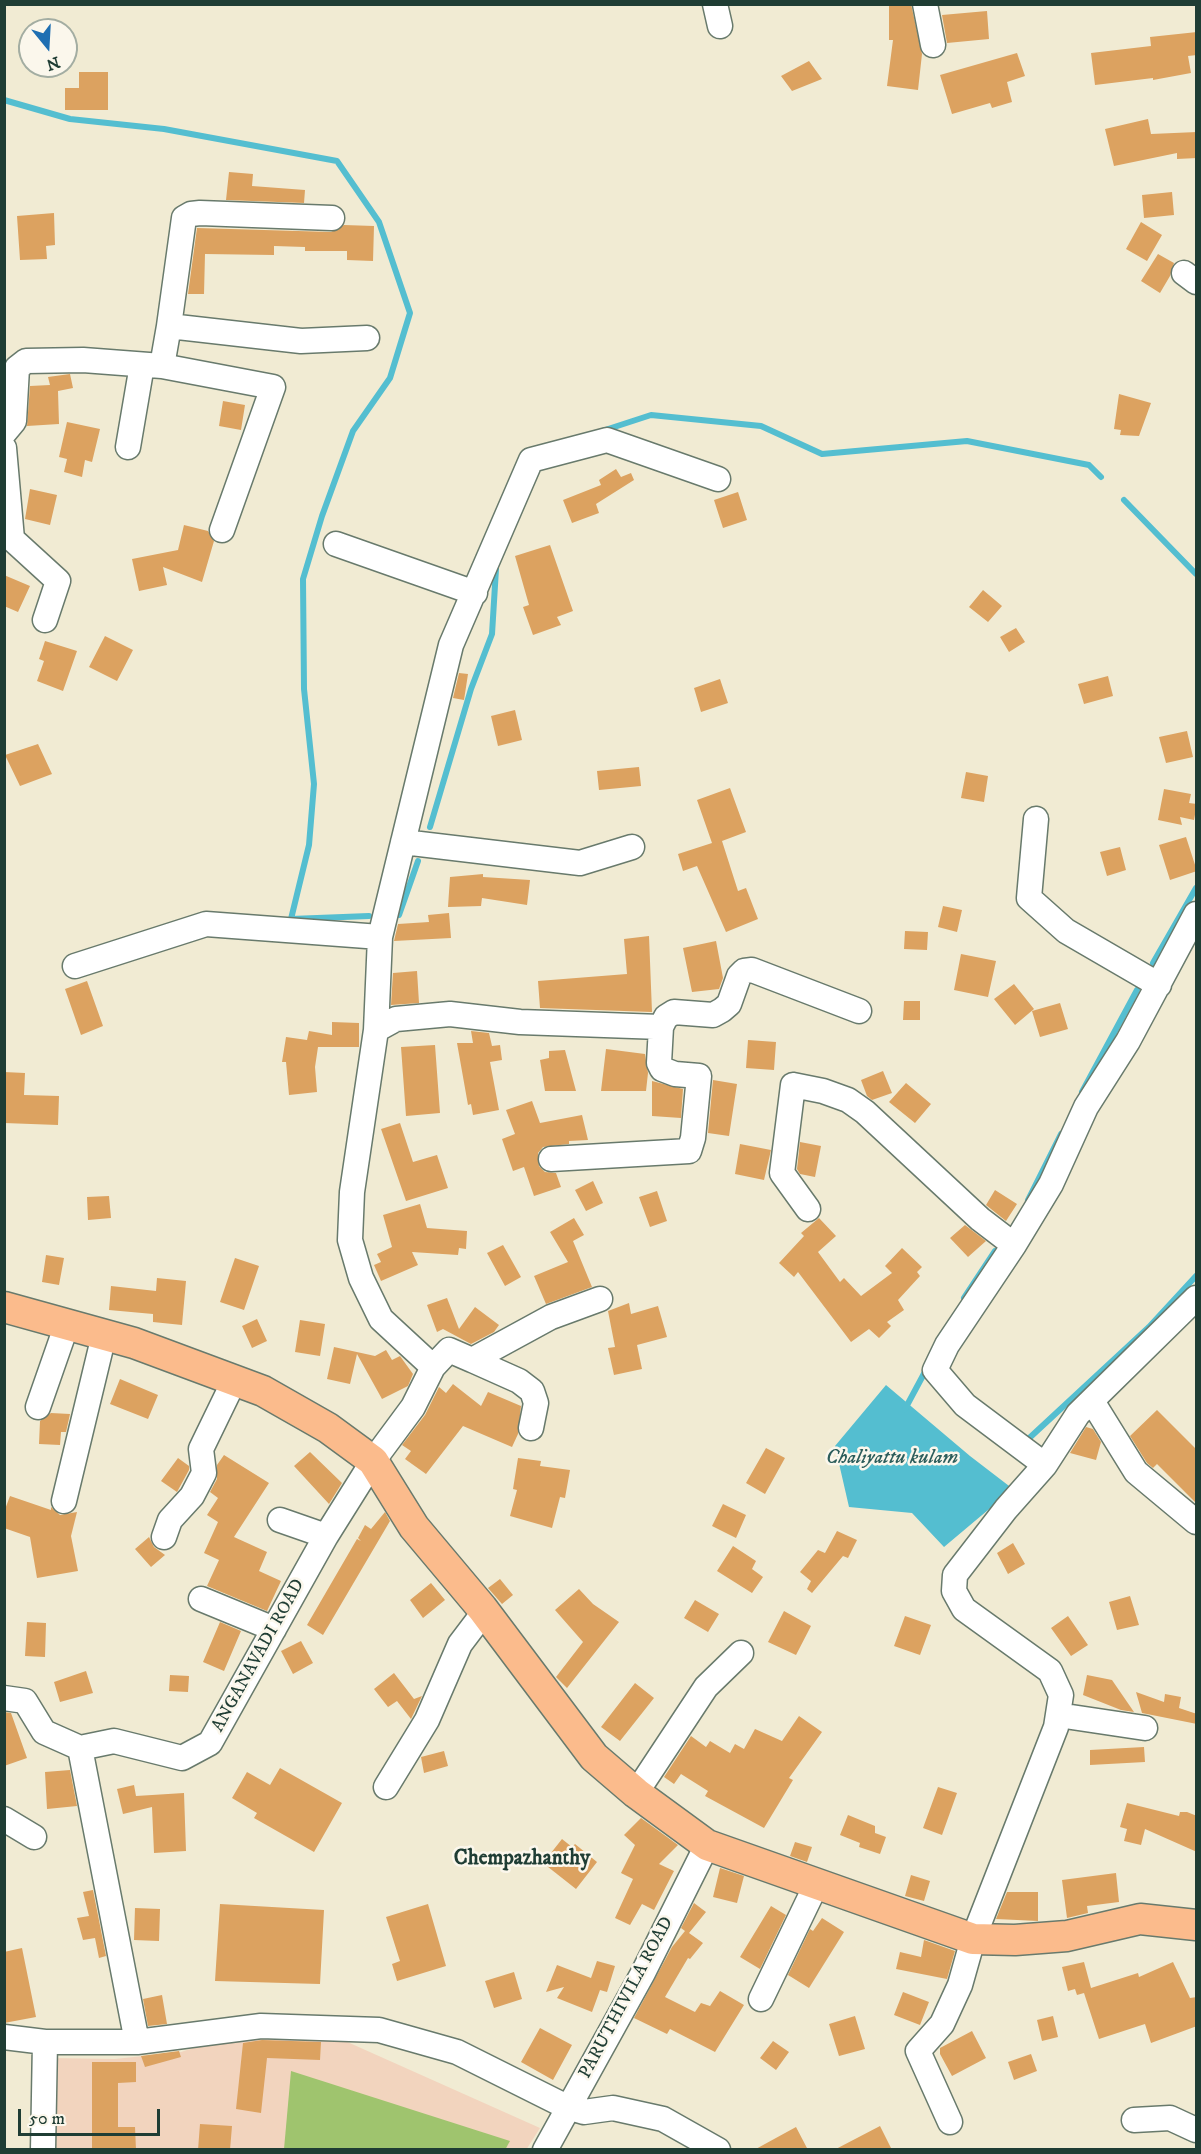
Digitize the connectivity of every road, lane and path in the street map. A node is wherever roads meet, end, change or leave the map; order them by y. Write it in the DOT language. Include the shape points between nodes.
graph roads {
  1 [pos="925,4"];
  2 [pos="933,45"];
  3 [pos="332,218"];
  4 [pos="170,326"];
  5 [pos="368,338"];
  6 [pos="152,366"];
  7 [pos="4,433"];
  8 [pos="128,447"];
  9 [pos="4,448"];
  10 [pos="718,479"];
  11 [pos="222,530"];
  12 [pos="336,544"];
  13 [pos="475,593"];
  14 [pos="45,620"];
  15 [pos="1036,819"];
  16 [pos="403,842"];
  17 [pos="632,847"];
  18 [pos="1197,914"];
  19 [pos="380,937"];
  20 [pos="75,966"];
  21 [pos="1160,984"];
  22 [pos="859,1011"];
  23 [pos="661,1027"];
  24 [pos="376,1030"];
  25 [pos="551,1159"];
  26 [pos="808,1209"];
  27 [pos="1014,1245"];
  28 [pos="1197,1298"];
  29 [pos="600,1299"];
  30 [pos="4,1307"];
  31 [pos="67,1324"];
  32 [pos="104,1335"];
  33 [pos="472,1360"];
  34 [pos="433,1367"];
  35 [pos="235,1379"];
  36 [pos="1092,1401"];
  37 [pos="38,1407"];
  38 [pos="531,1428"];
  39 [pos="373,1461"];
  40 [pos="1046,1465"];
  41 [pos="64,1501"];
  42 [pos="280,1520"];
  43 [pos="1197,1522"];
  44 [pos="326,1536"];
  45 [pos="164,1537"];
  46 [pos="201,1599"];
  47 [pos="485,1611"];
  48 [pos="274,1629"];
  49 [pos="741,1653"];
  50 [pos="4,1698"];
  51 [pos="1058,1715"];
  52 [pos="1145,1728"];
  53 [pos="80,1748"];
  54 [pos="386,1787"];
  55 [pos="636,1793"];
  56 [pos="4,1819"];
  57 [pos="34,1837"];
  58 [pos="707,1845"];
  59 [pos="816,1886"];
  60 [pos="1197,1925"];
  61 [pos="973,1939"];
  62 [pos="761,1999"];
  63 [pos="4,2037"];
  64 [pos="45,2042"];
  65 [pos="137,2042"];
  66 [pos="567,2107"];
  67 [pos="1134,2120"];
  68 [pos="950,2122"];
  69 [pos="1197,2130"];
  70 [pos="43,2150"];
  71 [pos="545,2150"];
  72 [pos="718,2150"];
  1 -- 2 [label="street"];
  3 -- 4 [label="street" via="200,213 184,218"];
  4 -- 5 [label="street" via="301,341"];
  4 -- 6 [label="street"];
  6 -- 7 [label="street" via="26,360 17,368 14,421"];
  6 -- 8 [label="street"];
  6 -- 11 [label="street" via="273,387"];
  9 -- 14 [label="street" via="12,539 58,581"];
  10 -- 13 [label="street" via="607,440 531,460"];
  12 -- 13 [label="street"];
  13 -- 16 [label="street" via="451,645"];
  15 -- 21 [label="street" via="1029,898 1066,931"];
  16 -- 17 [label="street" via="580,863"];
  16 -- 19 [label="street"];
  18 -- 21 [label="street"];
  19 -- 20 [label="street" via="207,924"];
  19 -- 24 [label="street"];
  21 -- 27 [label="street" via="1086,1107 1051,1184"];
  22 -- 23 [label="street" via="752,970 739,976 729,1004 722,1011 713,1015 674,1012"];
  23 -- 24 [label="street" via="520,1022 450,1014 396,1019"];
  23 -- 25 [label="street" via="659,1063 663,1069 699,1076 689,1152"];
  24 -- 34 [label="street" via="352,1192 350,1240 361,1278 381,1319"];
  26 -- 27 [label="street" via="782,1173 793,1085 848,1100 866,1112 980,1219"];
  27 -- 40 [label="street" via="947,1345 935,1370 965,1405"];
  28 -- 36 [label="street"];
  29 -- 33 [label="street" via="551,1317"];
  30 -- 31 [label="main road"];
  31 -- 32 [label="main road"];
  31 -- 37 [label="street"];
  32 -- 35 [label="main road"];
  32 -- 41 [label="street"];
  33 -- 34 [label="street" via="449,1350"];
  33 -- 38 [label="street" via="532,1391 536,1403"];
  34 -- 39 [label="street, ANGANAVADI ROAD" via="413,1407"];
  35 -- 39 [label="main road" via="328,1428"];
  35 -- 45 [label="street" via="201,1449 204,1473 192,1496 170,1520"];
  36 -- 40 [label="street" via="1078,1414"];
  36 -- 43 [label="street" via="1136,1472"];
  39 -- 44 [label="street, ANGANAVADI ROAD"];
  39 -- 47 [label="main road" via="414,1527"];
  40 -- 51 [label="street" via="965,1560 955,1575 954,1591 964,1609 1050,1671 1061,1695"];
  42 -- 44 [label="street"];
  44 -- 48 [label="street, ANGANAVADI ROAD"];
  46 -- 48 [label="street"];
  47 -- 54 [label="street" via="460,1644 427,1720"];
  47 -- 55 [label="main road" via="594,1757"];
  48 -- 53 [label="street, ANGANAVADI ROAD" via="210,1743 182,1758 114,1741"];
  49 -- 55 [label="street" via="706,1688"];
  50 -- 53 [label="street" via="25,1701 44,1732"];
  51 -- 52 [label="street"];
  51 -- 61 [label="street"];
  53 -- 65 [label="street"];
  55 -- 58 [label="main road"];
  56 -- 57 [label="street"];
  58 -- 59 [label="main road"];
  58 -- 66 [label="street, PARUTHIVILA ROAD" via="643,1973"];
  59 -- 61 [label="main road"];
  59 -- 62 [label="street"];
  60 -- 61 [label="main road" via="1140,1919 1067,1936"];
  61 -- 68 [label="street" via="960,1985 942,2024 918,2051"];
  63 -- 64 [label="street"];
  64 -- 65 [label="street"];
  64 -- 70 [label="street"];
  65 -- 66 [label="street" via="261,2026 379,2030 457,2052"];
  66 -- 71 [label="street, PARUTHIVILA ROAD"];
  66 -- 72 [label="street" via="584,2112 613,2108 663,2119"];
  67 -- 69 [label="street" via="1170,2118"];
}
